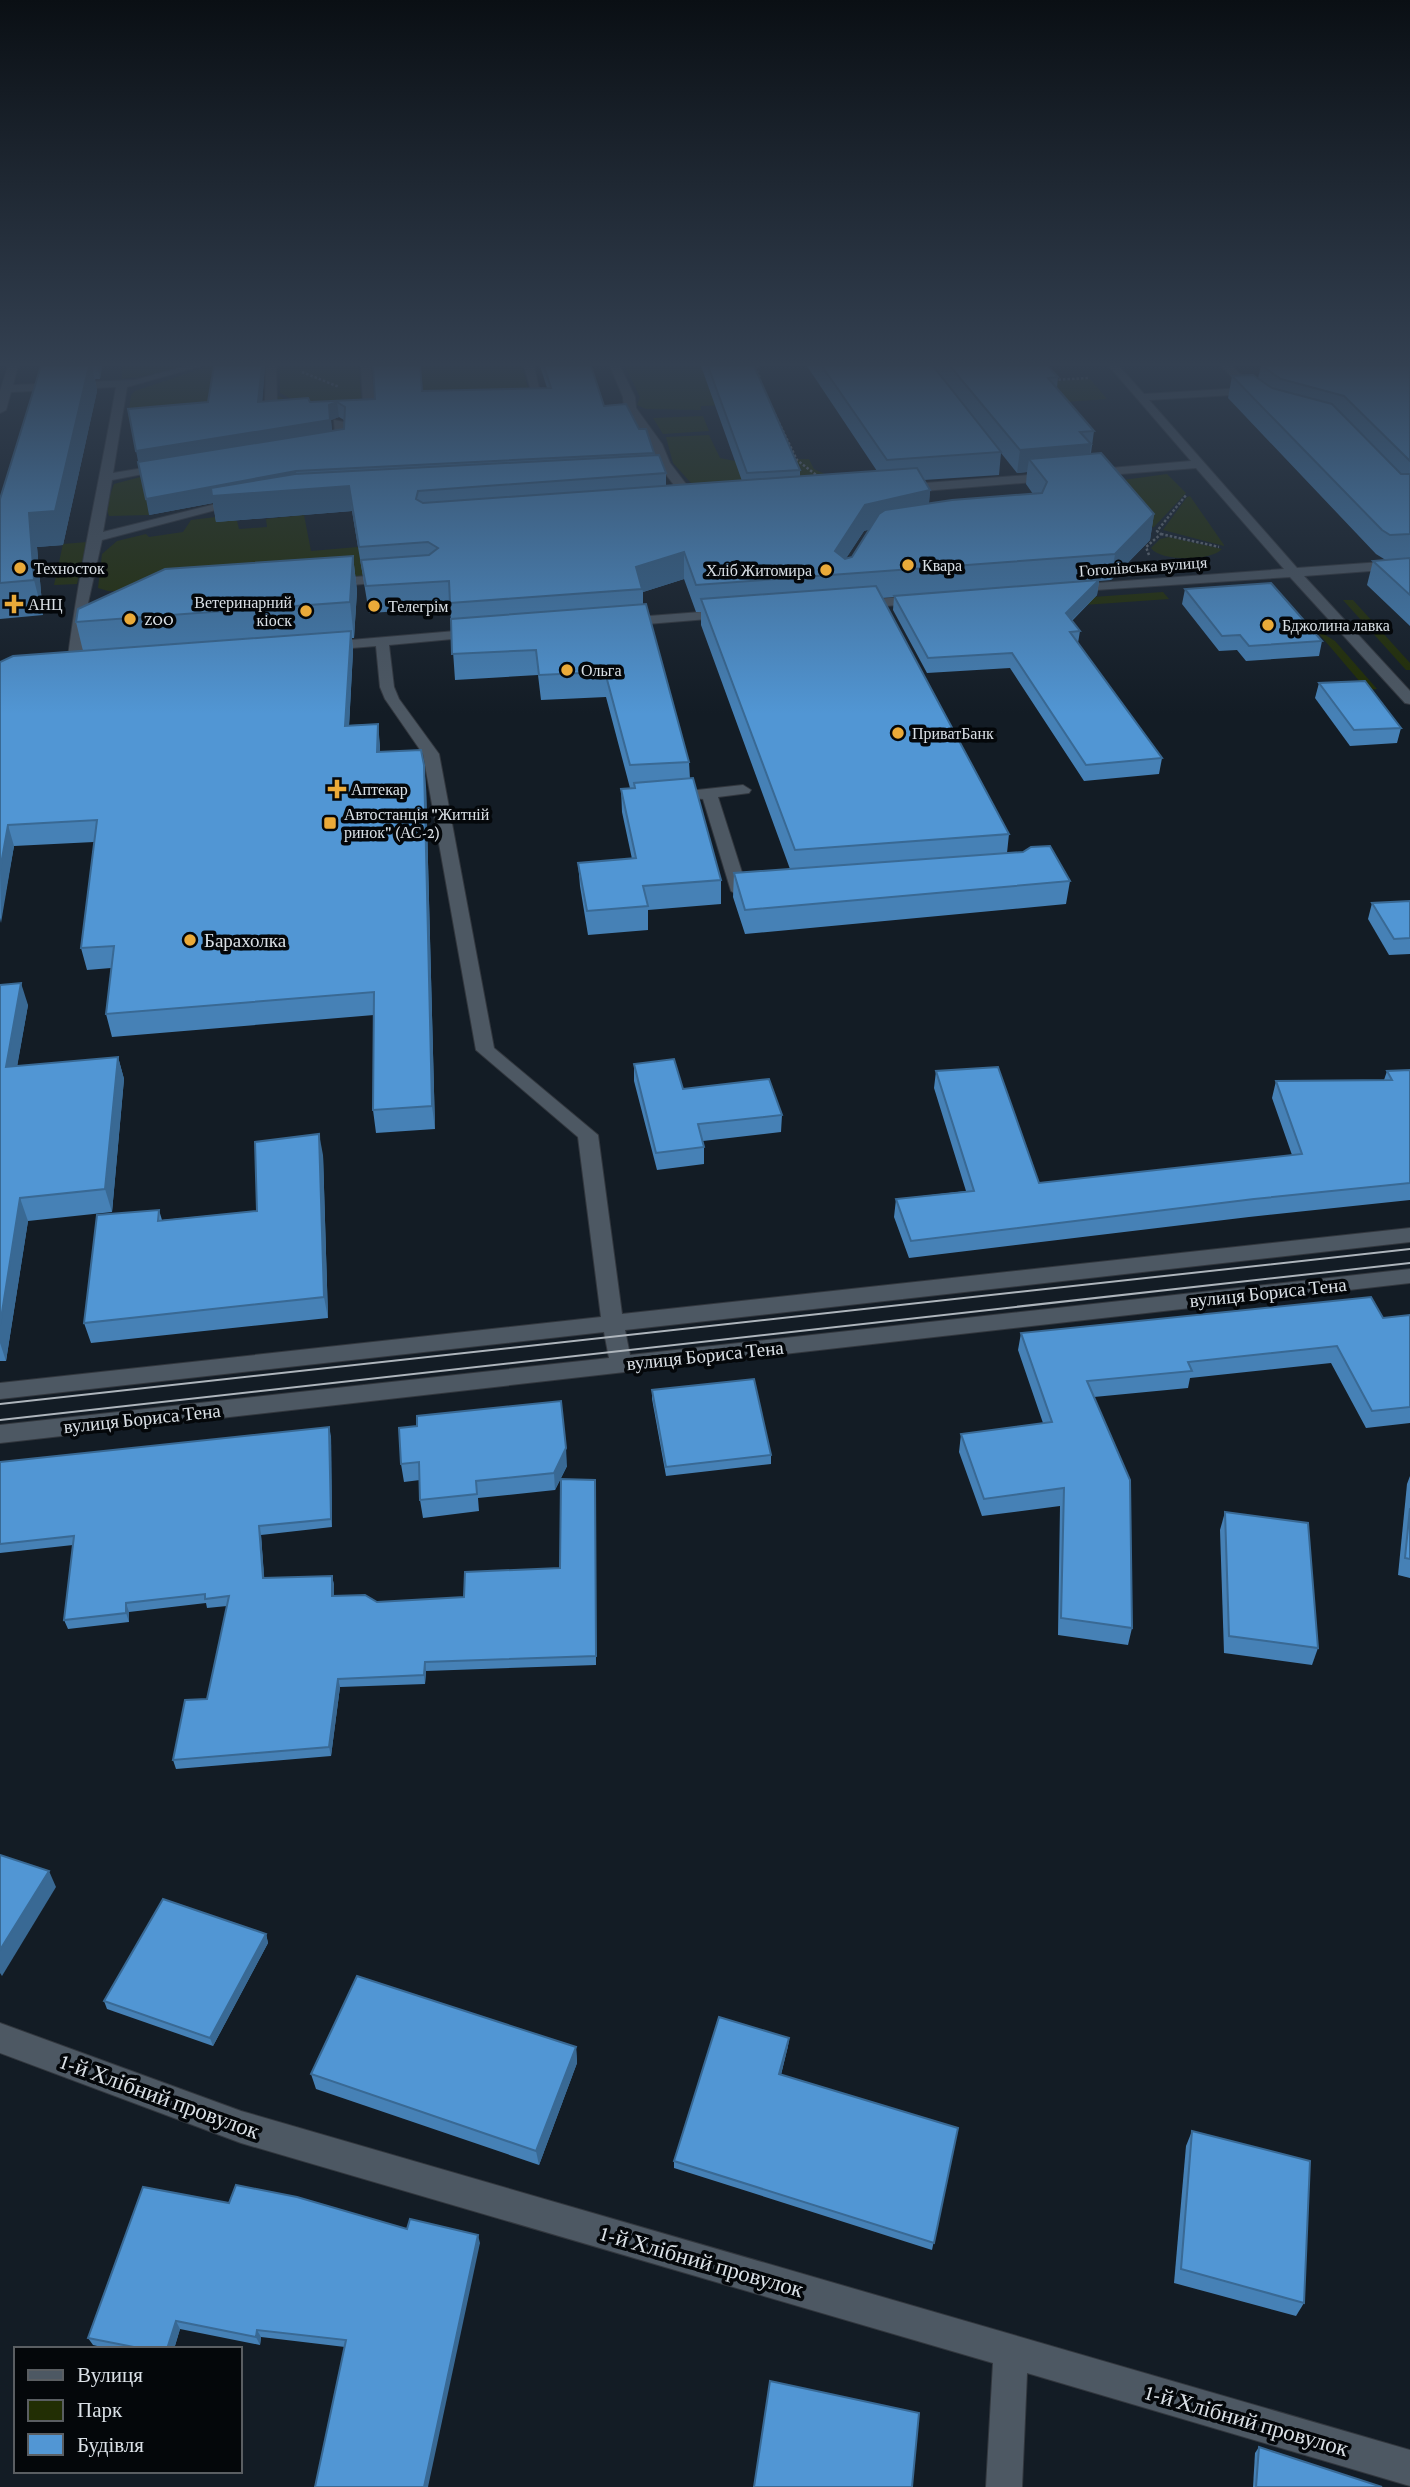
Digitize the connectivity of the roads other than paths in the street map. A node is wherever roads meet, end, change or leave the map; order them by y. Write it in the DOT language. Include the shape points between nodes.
graph roads {
  1 [pos="107,482"];
  2 [pos="677,482"];
  3 [pos="1017,482"];
  4 [pos="1044,482"];
  5 [pos="1216,482"];
  6 [pos="1019,485"];
  7 [pos="851,493"];
  8 [pos="253,499"];
  9 [pos="690,503"];
  10 [pos="96,538"];
  11 [pos="1410,564"];
  12 [pos="1293,572"];
  13 [pos="404,577"];
  14 [pos="310,584"];
  15 [pos="1058,590"];
  16 [pos="935,599"];
  17 [pos="880,603"];
  18 [pos="839,606"];
  19 [pos="742,613"];
  20 [pos="889,621"];
  21 [pos="604,623"];
  22 [pos="494,631"];
  23 [pos="382,641"];
  24 [pos="315,647"];
  25 [pos="74,665"];
  26 [pos="1410,700"];
  27 [pos="743,790"];
  28 [pos="709,794"];
  29 [pos="684,796"];
  30 [pos="765,888"];
  31 [pos="1410,1236"];
  32 [pos="1410,1276"];
  33 [pos="612,1321"];
  34 [pos="621,1364"];
  35 [pos="0,1391"];
  36 [pos="0,1434"];
  37 [pos="0,2038"];
  38 [pos="1012,2351"];
  39 [pos="1410,2469"];
  40 [pos="1004,2487"];
  1 -- 10 [label="street"];
  2 -- 9 [label="street"];
  3 -- 6 [label="street"];
  4 -- 6 [label="street"];
  5 -- 12 [label="street"];
  6 -- 7 [label="street"];
  8 -- 10 [label="street"];
  10 -- 25 [label="street"];
  11 -- 12 [label="street, Гоголівська вулиця"];
  12 -- 15 [label="street, Гоголівська вулиця"];
  12 -- 26 [label="street"];
  13 -- 14 [label="street"];
  16 -- 17 [label="street"];
  17 -- 18 [label="street"];
  17 -- 20 [label="street"];
  19 -- 21 [label="street"];
  22 -- 23 [label="street"];
  23 -- 24 [label="street"];
  23 -- 33 [label="street" via="392,699 431,754 485,1050 587,1135"];
  27 -- 28 [label="street"];
  28 -- 29 [label="street"];
  28 -- 30 [label="street" via="739,891"];
  31 -- 33 [label="street"];
  32 -- 34 [label="street, вулиця Бориса Тена"];
  33 -- 34 [label="street"];
  33 -- 35 [label="street"];
  34 -- 36 [label="street, вулиця Бориса Тена"];
  37 -- 38 [label="street, 1-й Хлібний провулок" via="241,2127"];
  38 -- 39 [label="street, 1-й Хлібний провулок"];
  38 -- 40 [label="street"];
}
